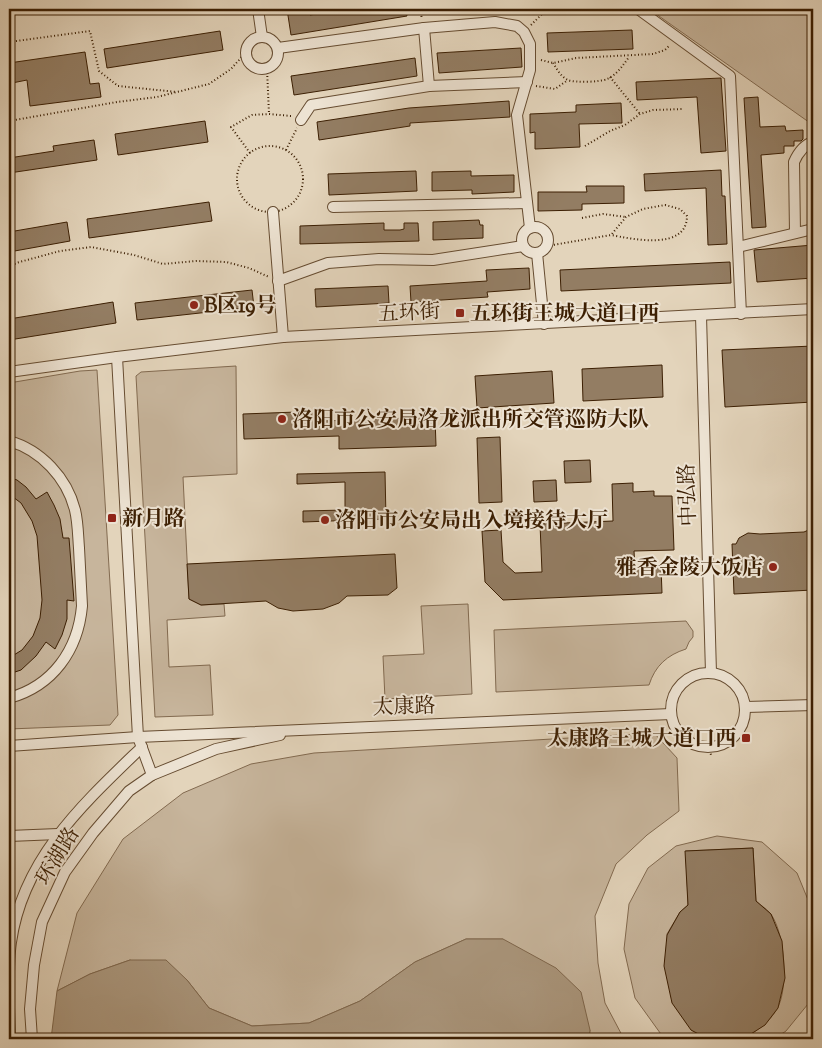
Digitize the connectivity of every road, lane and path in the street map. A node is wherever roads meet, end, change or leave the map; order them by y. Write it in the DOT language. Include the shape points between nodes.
graph roads {
  1 [pos="258,9"];
  2 [pos="547,9"];
  3 [pos="638,9"];
  4 [pos="424,28"];
  5 [pos="524,32"];
  6 [pos="676,36"];
  7 [pos="262,37"];
  8 [pos="9,42"];
  9 [pos="278,48"];
  10 [pos="247,51"];
  11 [pos="630,56"];
  12 [pos="531,58"];
  13 [pos="553,63"];
  14 [pos="266,68"];
  15 [pos="610,77"];
  16 [pos="568,80"];
  17 [pos="527,82"];
  18 [pos="429,86"];
  19 [pos="181,92"];
  20 [pos="683,109"];
  21 [pos="269,114"];
  22 [pos="640,114"];
  23 [pos="301,120"];
  24 [pos="9,121"];
  25 [pos="813,142"];
  26 [pos="585,146"];
  27 [pos="286,150"];
  28 [pos="250,154"];
  29 [pos="527,203"];
  30 [pos="334,207"];
  31 [pos="273,212"];
  32 [pos="626,217"];
  33 [pos="582,218"];
  34 [pos="530,228"];
  35 [pos="813,229"];
  36 [pos="795,233"];
  37 [pos="611,235"];
  38 [pos="523,246"];
  39 [pos="547,246"];
  40 [pos="738,247"];
  41 [pos="537,253"];
  42 [pos="9,268"];
  43 [pos="278,280"];
  44 [pos="813,310"];
  45 [pos="741,314"];
  46 [pos="700,316"];
  47 [pos="544,324"];
  48 [pos="283,337"];
  49 [pos="117,357"];
  50 [pos="9,372"];
  51 [pos="9,441"];
  52 [pos="711,672"];
  53 [pos="9,698"];
  54 [pos="813,705"];
  55 [pos="746,707"];
  56 [pos="671,714"];
  57 [pos="361,727"];
  58 [pos="140,742"];
  59 [pos="9,746"];
  60 [pos="152,775"];
  61 [pos="58,834"];
  62 [pos="9,836"];
  63 [pos="13,918"];
  64 [pos="9,1007"];
  65 [pos="10,1039"];
  66 [pos="32,1039"];
  1 -- 7 [label="street"];
  2 -- 5 [label="path"];
  3 -- 6 [label="street"];
  4 -- 5 [label="street" via="495,22 518,26"];
  4 -- 9 [label="street"];
  4 -- 18 [label="street"];
  5 -- 12 [label="street" via="530,44"];
  6 -- 11 [label="path" via="664,50"];
  6 -- 40 [label="street" via="730,76"];
  7 -- 9 [label="street" via="272,40"];
  7 -- 10 [label="street" via="252,42"];
  8 -- 19 [label="path" via="90,30 99,71 118,86"];
  9 -- 14 [label="street" via="275,63"];
  10 -- 14 [label="street" via="252,65"];
  10 -- 19 [label="path" via="231,69 209,84"];
  11 -- 13 [label="path" via="576,58"];
  11 -- 15 [label="path"];
  12 -- 13 [label="path"];
  12 -- 17 [label="street"];
  13 -- 16 [label="path"];
  14 -- 21 [label="path"];
  15 -- 16 [label="path" via="584,82"];
  15 -- 22 [label="path"];
  16 -- 17 [label="path" via="555,89"];
  17 -- 18 [label="street"];
  17 -- 29 [label="street" via="517,115"];
  18 -- 23 [label="street" via="311,105"];
  19 -- 24 [label="path"];
  20 -- 22 [label="path"];
  21 -- 23 [label="path" via="289,115"];
  21 -- 28 [label="path" via="252,115 231,127"];
  22 -- 26 [label="path"];
  23 -- 27 [label="path"];
  25 -- 36 [label="street" via="798,153 794,162"];
  27 -- 28 [label="path" via="265,146"];
  27 -- 31 [label="path" via="300,165 302,186 292,204"];
  28 -- 31 [label="path" via="239,166 238,189 251,207"];
  29 -- 30 [label="street"];
  29 -- 34 [label="street"];
  31 -- 43 [label="street"];
  32 -- 33 [label="path" via="603,214"];
  32 -- 37 [label="path"];
  32 -- 37 [label="path" via="664,206 680,209 687,216 687,224 670,238 641,241"];
  34 -- 38 [label="street" via="524,233"];
  34 -- 39 [label="street" via="539,228 546,233"];
  35 -- 36 [label="street"];
  36 -- 40 [label="street"];
  37 -- 39 [label="path"];
  38 -- 41 [label="street" via="528,252"];
  38 -- 43 [label="street" via="433,260 328,262"];
  39 -- 41 [label="street"];
  40 -- 45 [label="street"];
  41 -- 47 [label="street"];
  42 -- 43 [label="path" via="16,262 91,247 163,264 226,262"];
  43 -- 48 [label="street"];
  44 -- 45 [label="street, 五环街"];
  45 -- 46 [label="street, 五环街"];
  46 -- 47 [label="street, 五环街"];
  46 -- 52 [label="street, 中弘路"];
  47 -- 48 [label="street, 五环街"];
  48 -- 49 [label="street, 五环街"];
  49 -- 50 [label="street, 五环街"];
  49 -- 58 [label="street"];
  51 -- 53 [label="street" via="43,460 60,477 71,498 77,521 82,606 78,632 60,666 29,691"];
  52 -- 55 [label="street" via="735,684"];
  52 -- 56 [label="street" via="698,674 677,689"];
  54 -- 55 [label="street"];
  55 -- 56 [label="street" via="739,732 730,741 710,751 680,734"];
  56 -- 57 [label="street, 太康路"];
  57 -- 58 [label="street, 太康路"];
  57 -- 60 [label="street, 环湖路" via="284,734 216,749"];
  58 -- 59 [label="street, 太康路"];
  58 -- 60 [label="street"];
  58 -- 61 [label="street"];
  60 -- 66 [label="street, 环湖路" via="129,791 93,833 65,872 46,913 34,964 30,1009"];
  61 -- 62 [label="street"];
  61 -- 63 [label="street" via="24,890"];
  63 -- 64 [label="street"];
  64 -- 65 [label="street"];
}
